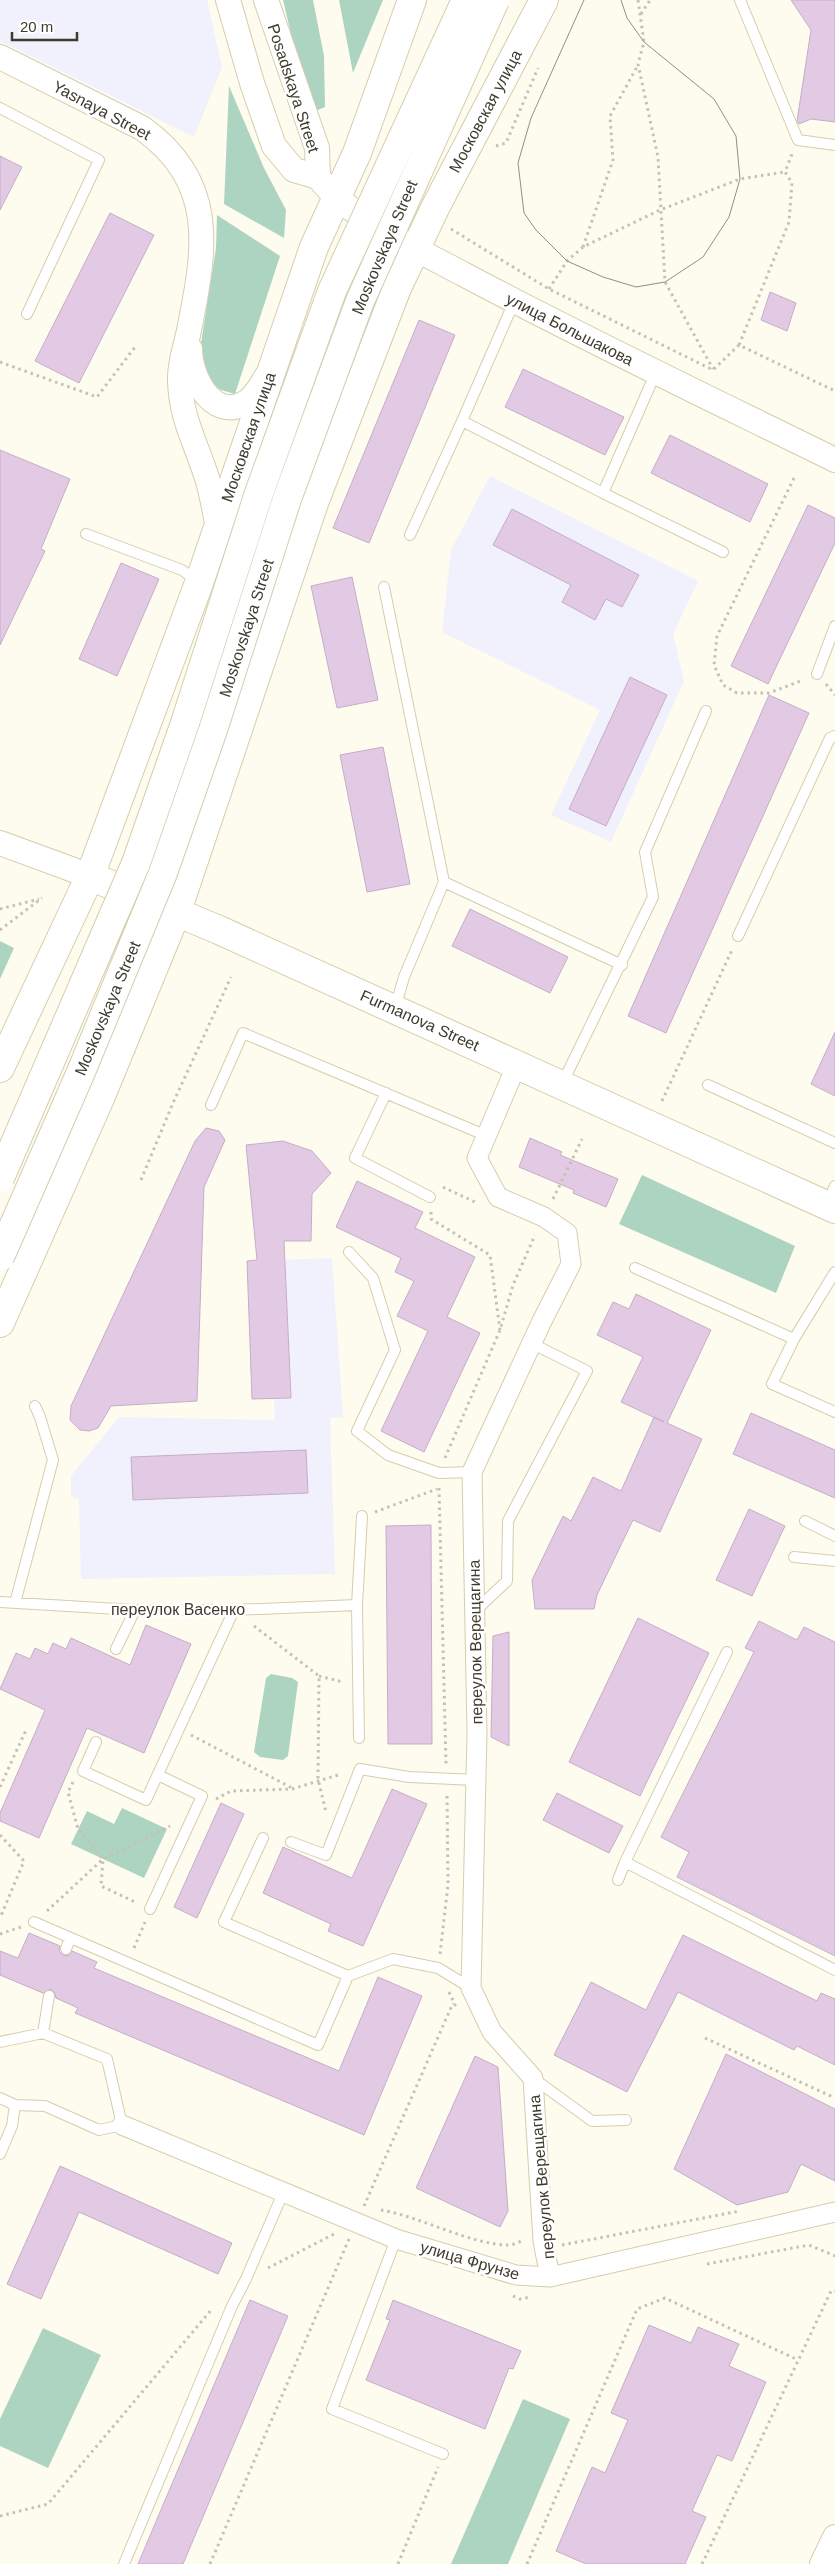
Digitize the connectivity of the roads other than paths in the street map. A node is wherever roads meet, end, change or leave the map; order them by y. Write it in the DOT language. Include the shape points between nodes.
graph roads {
  1 [pos="228,0"];
  2 [pos="266,0"];
  3 [pos="412,0"];
  4 [pos="466,0"];
  5 [pos="495,0"];
  6 [pos="544,0"];
  7 [pos="740,0"];
  8 [pos="0,57"];
  9 [pos="0,108"];
  10 [pos="835,145"];
  11 [pos="318,177"];
  12 [pos="336,198"];
  13 [pos="415,250"];
  14 [pos="514,302"];
  15 [pos="27,314"];
  16 [pos="190,326"];
  17 [pos="272,367"];
  18 [pos="656,372"];
  19 [pos="462,422"];
  20 [pos="835,460"];
  21 [pos="603,494"];
  22 [pos="218,527"];
  23 [pos="86,534"];
  24 [pos="410,535"];
  25 [pos="723,552"];
  26 [pos="199,584"];
  27 [pos="384,587"];
  28 [pos="835,626"];
  29 [pos="817,674"];
  30 [pos="706,711"];
  31 [pos="835,736"];
  32 [pos="0,843"];
  33 [pos="90,876"];
  34 [pos="444,882"];
  35 [pos="177,911"];
  36 [pos="738,936"];
  37 [pos="622,965"];
  38 [pos="394,1009"];
  39 [pos="517,1064"];
  40 [pos="0,1068"];
  41 [pos="561,1085"];
  42 [pos="708,1085"];
  43 [pos="386,1093"];
  44 [pos="211,1105"];
  45 [pos="487,1136"];
  46 [pos="835,1143"];
  47 [pos="0,1178"];
  48 [pos="430,1197"];
  49 [pos="832,1200"];
  50 [pos="349,1252"];
  51 [pos="0,1257"];
  52 [pos="635,1268"];
  53 [pos="835,1272"];
  54 [pos="0,1323"];
  55 [pos="794,1339"];
  56 [pos="532,1343"];
  57 [pos="35,1406"];
  58 [pos="835,1412"];
  59 [pos="472,1472"];
  60 [pos="362,1516"];
  61 [pos="805,1521"];
  62 [pos="835,1536"];
  63 [pos="794,1557"];
  64 [pos="835,1561"];
  65 [pos="0,1602"];
  66 [pos="15,1603"];
  67 [pos="357,1605"];
  68 [pos="135,1610"];
  69 [pos="234,1610"];
  70 [pos="475,1611"];
  71 [pos="116,1649"];
  72 [pos="726,1652"];
  73 [pos="359,1738"];
  74 [pos="96,1742"];
  75 [pos="158,1775"];
  76 [pos="476,1780"];
  77 [pos="262,1838"];
  78 [pos="291,1842"];
  79 [pos="625,1862"];
  80 [pos="618,1880"];
  81 [pos="150,1909"];
  82 [pos="34,1922"];
  83 [pos="70,1938"];
  84 [pos="66,1949"];
  85 [pos="835,1970"];
  86 [pos="348,1976"];
  87 [pos="471,1988"];
  88 [pos="49,1996"];
  89 [pos="43,2033"];
  90 [pos="0,2042"];
  91 [pos="533,2078"];
  92 [pos="0,2098"];
  93 [pos="15,2104"];
  94 [pos="626,2120"];
  95 [pos="122,2125"];
  96 [pos="0,2154"];
  97 [pos="283,2193"];
  98 [pos="835,2212"];
  99 [pos="396,2239"];
  100 [pos="550,2277"];
  101 [pos="443,2454"];
  102 [pos="835,2537"];
  103 [pos="124,2564"];
  104 [pos="822,2564"];
  1 -- 11 [label="street, Posadskaya Street" via="274,146 294,170"];
  2 -- 11 [label="street, Posadskaya Street" via="317,148"];
  3 -- 12 [label="main road, Московская улица" via="357,153"];
  4 -- 47 [label="main road, Moskovskaya Street, bridge" via="332,291 259,493 136,864"];
  5 -- 51 [label="main road, Moskovskaya Street, bridge" via="360,301 287,499 163,873"];
  6 -- 13 [label="main road, Московская улица"];
  7 -- 10 [label="lane" via="798,140"];
  8 -- 16 [label="street, Yasnaya Street" via="142,128 163,143 178,161 198,207 203,236"];
  9 -- 15 [label="lane" via="99,160"];
  11 -- 12 [label="street, улица Большакова"];
  12 -- 13 [label="street, улица Большакова"];
  12 -- 17 [label="main road, Московская улица" via="314,247"];
  13 -- 14 [label="street, улица Большакова"];
  13 -- 35 [label="main road, Московская улица" via="397,288 314,503"];
  14 -- 18 [label="street, улица Большакова"];
  14 -- 19 [label="lane"];
  16 -- 17 [label="street" via="190,364 196,381 203,392 221,405 232,408 245,404 257,393"];
  16 -- 22 [label="street" via="180,379 184,419 207,478"];
  17 -- 22 [label="main road, Московская улица"];
  18 -- 20 [label="street, улица Большакова"];
  18 -- 21 [label="lane"];
  19 -- 21 [label="lane"];
  19 -- 24 [label="lane"];
  21 -- 25 [label="lane"];
  22 -- 26 [label="main road, Московская улица"];
  23 -- 26 [label="lane" via="182,570"];
  26 -- 33 [label="main road, Московская улица"];
  27 -- 34 [label="lane"];
  28 -- 29 [label="lane"];
  30 -- 37 [label="lane" via="645,852 654,897"];
  31 -- 36 [label="lane" via="830,738"];
  32 -- 33 [label="street, Furmanova Street"];
  33 -- 35 [label="main road, Furmanova Street"];
  33 -- 40 [label="main road, Московская улица"];
  34 -- 37 [label="lane"];
  34 -- 38 [label="lane"];
  35 -- 38 [label="main road, Furmanova Street"];
  35 -- 54 [label="main road, Московская улица" via="101,1096"];
  37 -- 41 [label="lane"];
  38 -- 39 [label="main road, Furmanova Street"];
  39 -- 41 [label="main road, Furmanova Street"];
  39 -- 45 [label="street, переулок Верещагина"];
  41 -- 49 [label="main road, Furmanova Street"];
  42 -- 46 [label="lane"];
  43 -- 44 [label="lane" via="243,1033"];
  43 -- 45 [label="lane"];
  43 -- 48 [label="lane" via="354,1158"];
  45 -- 56 [label="street, переулок Верещагина" via="477,1158 498,1197 544,1217 567,1233 571,1264"];
  50 -- 59 [label="lane" via="373,1278 395,1350 357,1431 388,1455 439,1473"];
  52 -- 55 [label="lane"];
  53 -- 55 [label="lane"];
  55 -- 58 [label="lane" via="772,1384"];
  56 -- 59 [label="street, переулок Верещагина"];
  56 -- 70 [label="lane" via="586,1371 508,1521 507,1581"];
  57 -- 66 [label="lane" via="53,1460"];
  59 -- 70 [label="street, переулок Верещагина"];
  60 -- 67 [label="lane"];
  61 -- 62 [label="lane"];
  63 -- 64 [label="lane"];
  65 -- 66 [label="lane, переулок Васенко"];
  66 -- 68 [label="lane, переулок Васенко"];
  67 -- 69 [label="lane, переулок Васенко"];
  67 -- 73 [label="lane"];
  68 -- 69 [label="lane, переулок Васенко"];
  68 -- 71 [label="lane"];
  69 -- 75 [label="lane"];
  70 -- 76 [label="street, переулок Верещагина"];
  72 -- 79 [label="lane"];
  74 -- 75 [label="lane" via="84,1771 146,1800"];
  75 -- 81 [label="lane" via="202,1796"];
  76 -- 78 [label="lane" via="409,1777 360,1769 326,1855"];
  76 -- 87 [label="street, переулок Верещагина"];
  77 -- 86 [label="lane" via="224,1922"];
  79 -- 80 [label="lane"];
  79 -- 85 [label="lane"];
  82 -- 83 [label="lane"];
  83 -- 84 [label="lane"];
  83 -- 86 [label="lane" via="318,2046"];
  86 -- 87 [label="lane" via="393,1959 438,1968"];
  87 -- 91 [label="street, переулок Верещагина" via="492,2032"];
  88 -- 89 [label="lane"];
  89 -- 90 [label="lane"];
  89 -- 95 [label="lane" via="107,2059"];
  91 -- 94 [label="lane" via="592,2121"];
  91 -- 100 [label="street, переулок Верещагина" via="543,2241"];
  92 -- 93 [label="lane"];
  93 -- 95 [label="lane" via="46,2106 99,2130"];
  93 -- 96 [label="lane" via="12,2126"];
  95 -- 97 [label="street, улица Фрунзе"];
  97 -- 99 [label="street, улица Фрунзе" via="360,2215"];
  97 -- 103 [label="lane"];
  98 -- 100 [label="street, улица Фрунзе"];
  99 -- 100 [label="street, улица Фрунзе" via="516,2275"];
  99 -- 101 [label="lane" via="332,2409"];
  102 -- 104 [label="street"];
}
